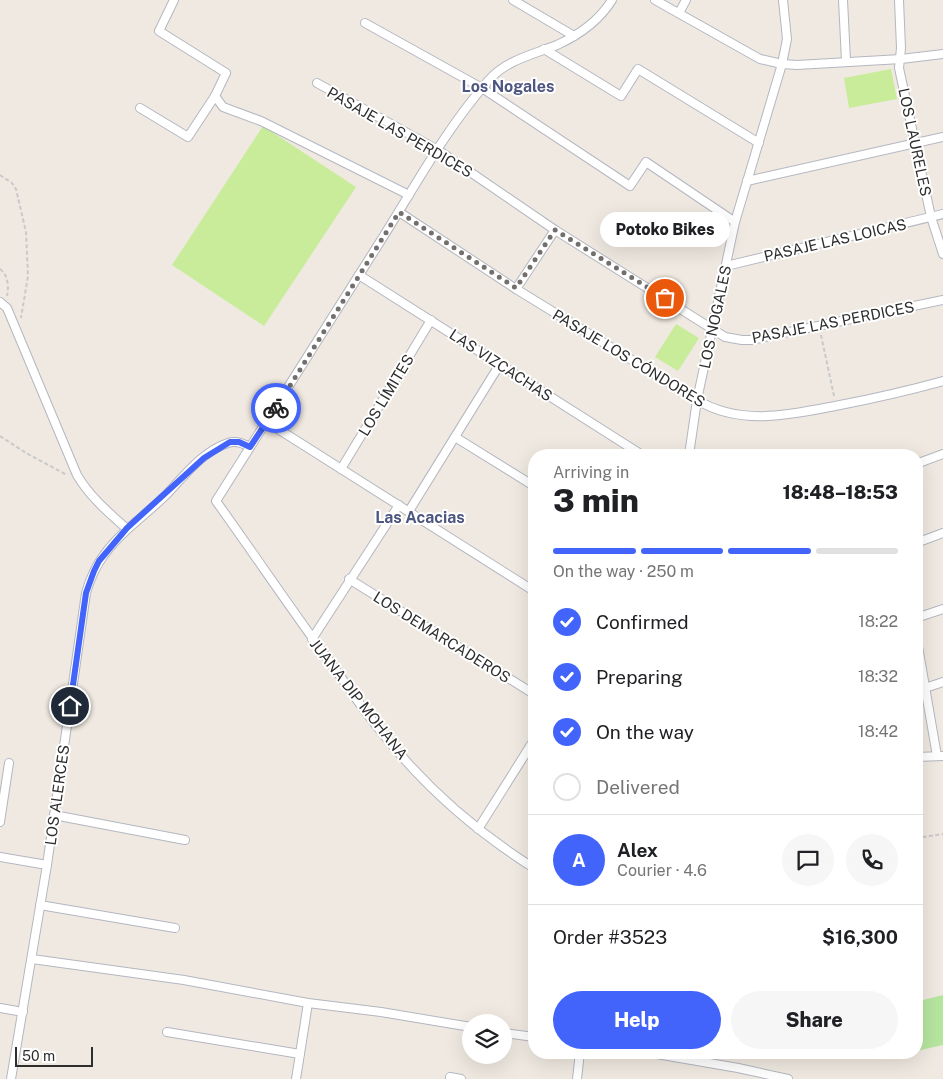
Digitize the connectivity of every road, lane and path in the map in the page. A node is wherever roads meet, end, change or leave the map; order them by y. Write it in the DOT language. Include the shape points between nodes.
graph roads {
  1 [pos="174,0"];
  2 [pos="513,0"];
  3 [pos="612,0"];
  4 [pos="655,0"];
  5 [pos="686,0"];
  6 [pos="783,0"];
  7 [pos="843,0"];
  8 [pos="899,0"];
  9 [pos="679,13"];
  10 [pos="365,24"];
  11 [pos="574,36"];
  12 [pos="544,49"];
  13 [pos="943,54"];
  14 [pos="901,59"];
  15 [pos="846,61"];
  16 [pos="782,64"];
  17 [pos="316,83"];
  18 [pos="482,88"];
  19 [pos="215,96"];
  20 [pos="140,108"];
  21 [pos="943,137"];
  22 [pos="759,144"];
  23 [pos="914,144"];
  24 [pos="438,150"];
  25 [pos="0,175"];
  26 [pos="748,181"];
  27 [pos="409,195"];
  28 [pos="399,212"];
  29 [pos="943,214"];
  30 [pos="931,218"];
  31 [pos="735,222"];
  32 [pos="555,230"];
  33 [pos="943,254"];
  34 [pos="726,266"];
  35 [pos="0,269"];
  36 [pos="359,275"];
  37 [pos="516,288"];
  38 [pos="943,300"];
  39 [pos="3,304"];
  40 [pos="431,320"];
  41 [pos="819,325"];
  42 [pos="712,328"];
  43 [pos="16,332"];
  44 [pos="500,364"];
  45 [pos="943,381"];
  46 [pos="697,400"];
  47 [pos="836,406"];
  48 [pos="267,422"];
  49 [pos="0,436"];
  50 [pos="455,437"];
  51 [pos="250,447"];
  52 [pos="633,449"];
  53 [pos="690,449"];
  54 [pos="943,454"];
  55 [pos="923,461"];
  56 [pos="341,469"];
  57 [pos="81,482"];
  58 [pos="528,482"];
  59 [pos="399,505"];
  60 [pos="409,511"];
  61 [pos="127,528"];
  62 [pos="943,533"];
  63 [pos="923,540"];
  64 [pos="349,579"];
  65 [pos="528,587"];
  66 [pos="943,609"];
  67 [pos="923,616"];
  68 [pos="312,639"];
  69 [pos="923,672"];
  70 [pos="943,682"];
  71 [pos="926,688"];
  72 [pos="528,690"];
  73 [pos="528,750"];
  74 [pos="923,756"];
  75 [pos="940,756"];
  76 [pos="9,763"];
  77 [pos="2,798"];
  78 [pos="54,815"];
  79 [pos="0,822"];
  80 [pos="478,829"];
  81 [pos="943,834"];
  82 [pos="923,837"];
  83 [pos="184,840"];
  84 [pos="0,857"];
  85 [pos="528,864"];
  86 [pos="46,865"];
  87 [pos="40,905"];
  88 [pos="175,928"];
  89 [pos="32,959"];
  90 [pos="308,1003"];
  91 [pos="0,1008"];
  92 [pos="23,1012"];
  93 [pos="462,1026"];
  94 [pos="167,1032"];
  95 [pos="512,1034"];
  96 [pos="528,1036"];
  97 [pos="300,1054"];
  98 [pos="579,1059"];
  99 [pos="682,1059"];
  100 [pos="450,1077"];
  101 [pos="12,1079"];
  102 [pos="296,1079"];
  103 [pos="460,1079"];
  104 [pos="576,1079"];
  105 [pos="788,1079"];
  1 -- 19 [label="street" via="159,31 226,73"];
  2 -- 11 [label="street"];
  3 -- 11 [label="street" via="594,22"];
  4 -- 9 [label="street"];
  5 -- 9 [label="street"];
  6 -- 16 [label="street, LOS NOGALES" via="787,39"];
  7 -- 15 [label="street"];
  8 -- 14 [label="street, LOS LAURELES"];
  9 -- 16 [label="street" via="760,59"];
  10 -- 18 [label="street"];
  11 -- 12 [label="street"];
  12 -- 18 [label="street" via="503,67"];
  12 -- 22 [label="street" via="621,96 638,69"];
  13 -- 14 [label="street"];
  14 -- 15 [label="street"];
  14 -- 23 [label="street, LOS LAURELES" via="899,68"];
  15 -- 16 [label="street"];
  16 -- 22 [label="street, LOS NOGALES"];
  17 -- 24 [label="street, PASAJE LAS PERDICES"];
  18 -- 24 [label="street"];
  18 -- 31 [label="street" via="630,186 646,162"];
  19 -- 20 [label="street" via="188,137"];
  19 -- 27 [label="street" via="223,108 261,121"];
  21 -- 23 [label="street"];
  22 -- 26 [label="street, LOS NOGALES"];
  23 -- 26 [label="street"];
  23 -- 30 [label="street, LOS LAURELES"];
  24 -- 27 [label="street"];
  24 -- 32 [label="street, PASAJE LAS PERDICES"];
  25 -- 43 [label="path" via="16,189 26,232 28,276"];
  26 -- 31 [label="street, LOS NOGALES"];
  27 -- 28 [label="street"];
  28 -- 36 [label="street"];
  28 -- 37 [label="street, PASAJE LOS CÓNDORES"];
  29 -- 30 [label="street, PASAJE LAS LOICAS"];
  30 -- 33 [label="street, LOS LAURELES"];
  30 -- 34 [label="street, PASAJE LAS LOICAS"];
  31 -- 34 [label="street, LOS NOGALES"];
  32 -- 37 [label="street"];
  32 -- 42 [label="street, PASAJE LAS PERDICES"];
  34 -- 42 [label="street, LOS NOGALES"];
  35 -- 39 [label="path" via="8,284"];
  36 -- 40 [label="street, LAS VIZCACHAS"];
  36 -- 48 [label="street"];
  37 -- 46 [label="street, PASAJE LOS CÓNDORES"];
  38 -- 41 [label="street, PASAJE LAS PERDICES"];
  39 -- 43 [label="street"];
  40 -- 44 [label="street, LAS VIZCACHAS"];
  40 -- 56 [label="street, LOS LÍMITES"];
  41 -- 42 [label="street, PASAJE LAS PERDICES" via="751,340 725,337"];
  41 -- 47 [label="path"];
  42 -- 46 [label="street, LOS NOGALES"];
  43 -- 57 [label="street"];
  44 -- 50 [label="street"];
  44 -- 52 [label="street, LAS VIZCACHAS"];
  45 -- 47 [label="street, PASAJE LOS CÓNDORES"];
  46 -- 47 [label="street, PASAJE LOS CÓNDORES" via="723,412 763,417"];
  46 -- 53 [label="street, LOS NOGALES"];
  48 -- 51 [label="street"];
  48 -- 56 [label="street"];
  49 -- 57 [label="path"];
  50 -- 58 [label="street"];
  50 -- 60 [label="street"];
  51 -- 61 [label="street, LOS ALERCES" via="234,442 215,450"];
  51 -- 68 [label="street, JUANA DIP MOHANA" via="216,500"];
  54 -- 55 [label="street"];
  56 -- 59 [label="street"];
  57 -- 61 [label="street"];
  59 -- 60 [label="street"];
  59 -- 64 [label="street"];
  60 -- 65 [label="street"];
  61 -- 78 [label="street, LOS ALERCES" via="99,561 86,593"];
  62 -- 63 [label="street"];
  64 -- 68 [label="street"];
  64 -- 72 [label="street, LOS DEMARCADEROS"];
  66 -- 67 [label="street"];
  68 -- 80 [label="street, JUANA DIP MOHANA" via="396,750"];
  69 -- 71 [label="street"];
  70 -- 71 [label="street"];
  71 -- 75 [label="street"];
  73 -- 80 [label="street"];
  74 -- 75 [label="street"];
  76 -- 77 [label="street"];
  77 -- 79 [label="street"];
  78 -- 83 [label="street"];
  78 -- 86 [label="street, LOS ALERCES"];
  80 -- 85 [label="street, JUANA DIP MOHANA"];
  81 -- 82 [label="path"];
  84 -- 86 [label="street"];
  86 -- 87 [label="street, LOS ALERCES"];
  87 -- 88 [label="street"];
  87 -- 89 [label="street, LOS ALERCES"];
  89 -- 90 [label="street" via="184,980"];
  89 -- 92 [label="street, LOS ALERCES"];
  90 -- 93 [label="street"];
  90 -- 97 [label="street"];
  91 -- 92 [label="street"];
  92 -- 101 [label="street, LOS ALERCES"];
  94 -- 97 [label="street"];
  95 -- 96 [label="street"];
  97 -- 102 [label="street"];
  98 -- 104 [label="street"];
  99 -- 105 [label="street"];
  100 -- 103 [label="street"];
}
